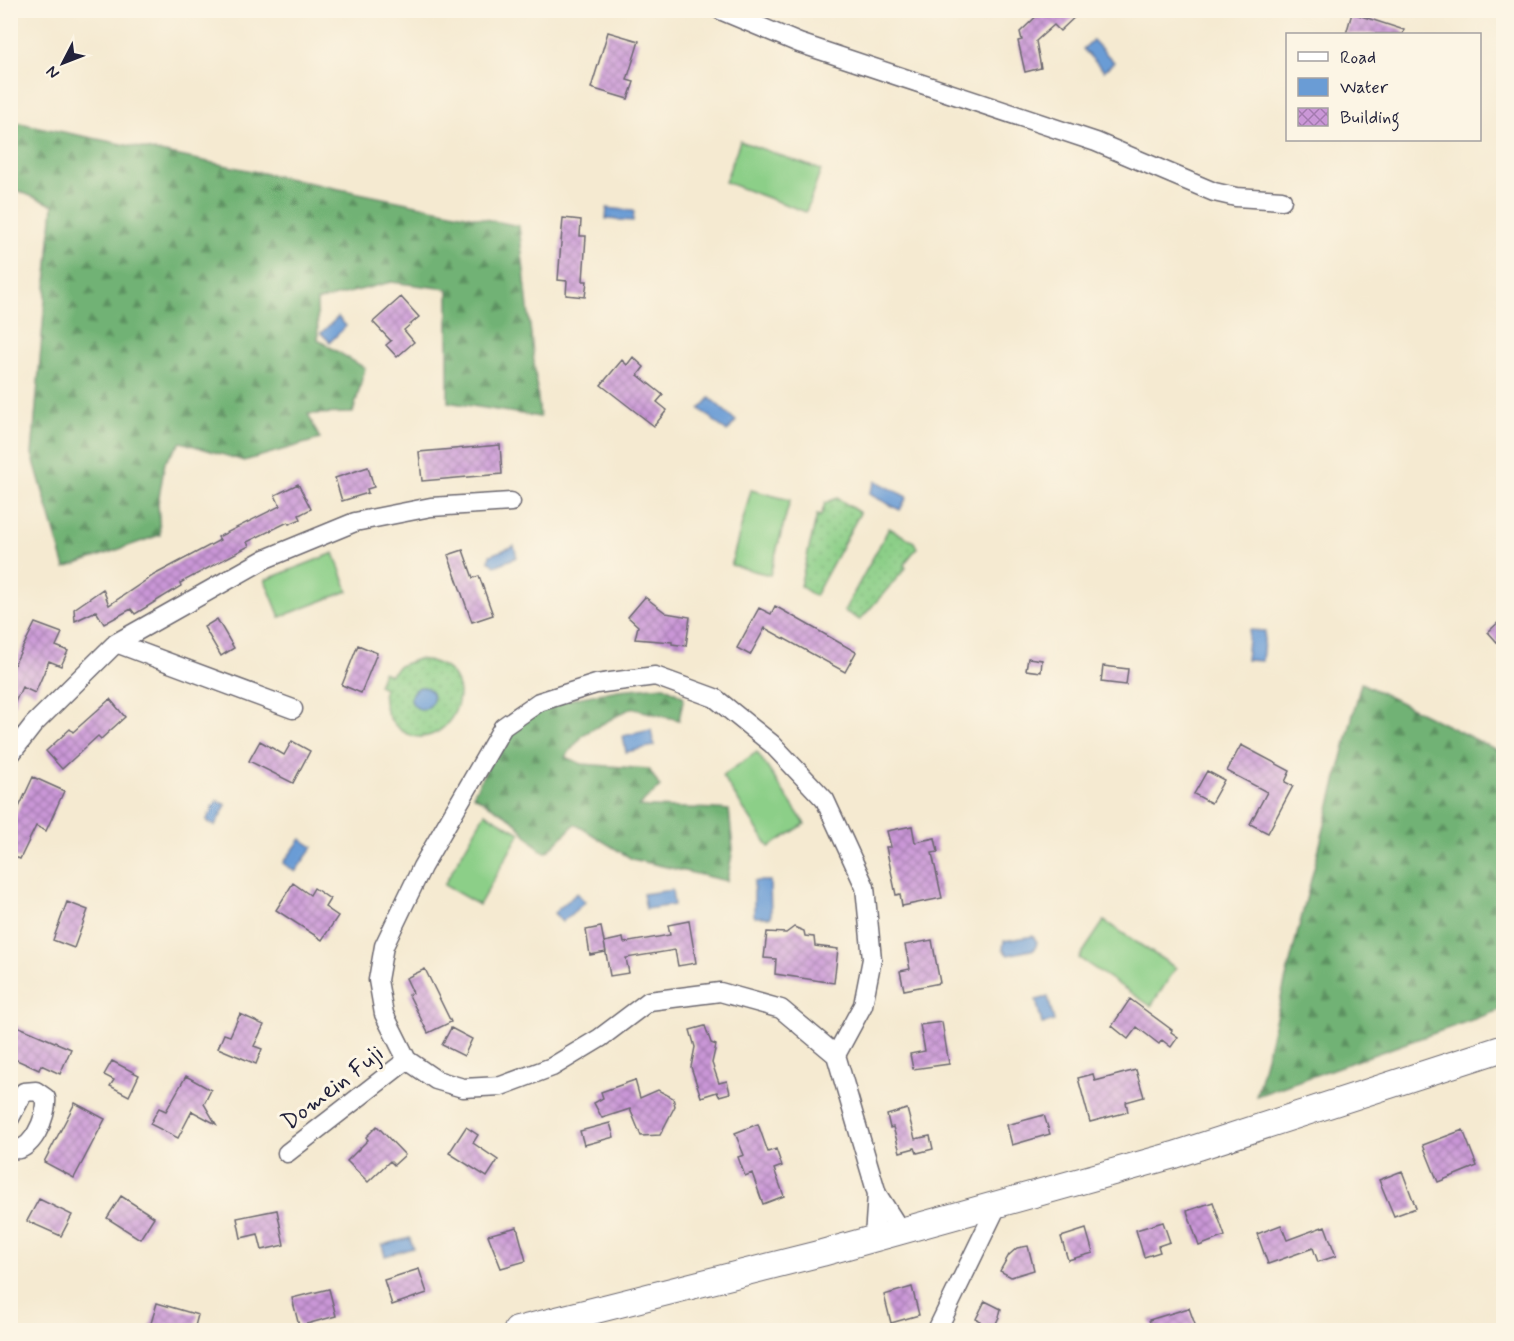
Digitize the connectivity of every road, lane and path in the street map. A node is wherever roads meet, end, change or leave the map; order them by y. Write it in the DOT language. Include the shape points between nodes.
graph roads {
  1 [pos="720,10"];
  2 [pos="1282,200"];
  3 [pos="511,502"];
  4 [pos="116,643"];
  5 [pos="293,709"];
  6 [pos="10,755"];
  7 [pos="1503,1048"];
  8 [pos="836,1055"];
  9 [pos="407,1060"];
  10 [pos="17,1089"];
  11 [pos="10,1118"];
  12 [pos="10,1148"];
  13 [pos="287,1153"];
  14 [pos="877,1194"];
  15 [pos="998,1204"];
  16 [pos="900,1230"];
  17 [pos="874,1237"];
  18 [pos="517,1330"];
  19 [pos="937,1330"];
  1 -- 2 [label="street" via="799,43 1096,142 1214,192"];
  3 -- 4 [label="street" via="431,507 355,522 265,559"];
  4 -- 5 [label="street"];
  4 -- 6 [label="street" via="34,724"];
  7 -- 15 [label="main road" via="1174,1155"];
  8 -- 9 [label="street" via="781,1009 720,992 649,1001 600,1038 552,1067 501,1086 463,1088 436,1080"];
  8 -- 9 [label="street" via="863,1005 872,959 865,887 825,800 772,744 715,698 656,676 596,684 539,702 502,727 422,867 384,946 378,980 384,1014"];
  8 -- 14 [label="street"];
  9 -- 13 [label="street, Domein Fuji"];
  10 -- 11 [label="street"];
  10 -- 12 [label="street" via="36,1091 46,1098 47,1106 28,1146 21,1150"];
  14 -- 16 [label="street"];
  14 -- 17 [label="street"];
  15 -- 16 [label="main road"];
  15 -- 19 [label="street"];
  16 -- 17 [label="main road"];
  17 -- 18 [label="main road"];
}
